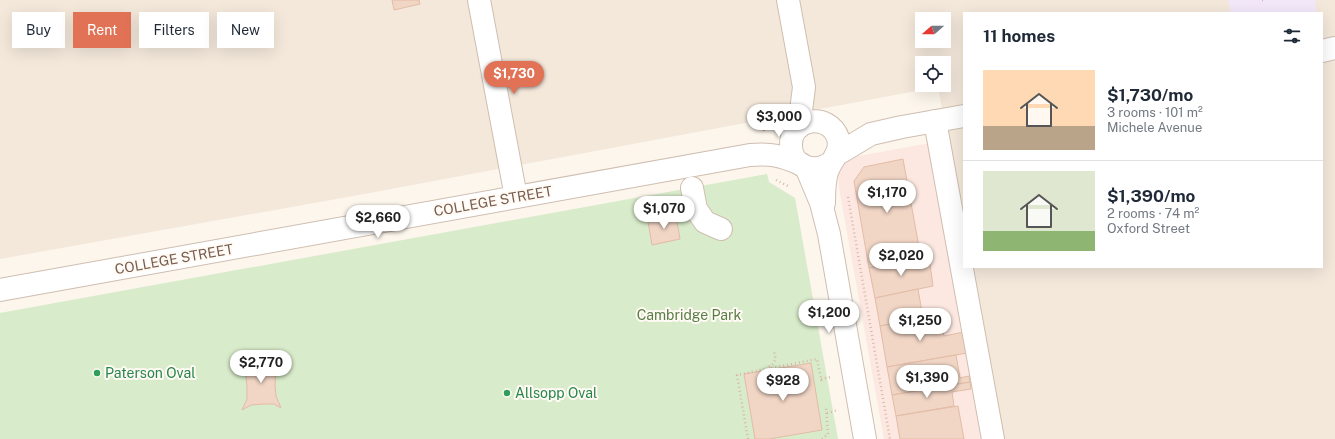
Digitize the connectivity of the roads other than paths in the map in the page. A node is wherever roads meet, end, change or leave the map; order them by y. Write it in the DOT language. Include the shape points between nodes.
graph roads {
  1 [pos="479,0"];
  2 [pos="788,0"];
  3 [pos="1335,48"];
  4 [pos="1323,51"];
  5 [pos="802,72"];
  6 [pos="963,116"];
  7 [pos="935,121"];
  8 [pos="826,124"];
  9 [pos="797,129"];
  10 [pos="872,134"];
  11 [pos="750,155"];
  12 [pos="834,159"];
  13 [pos="803,166"];
  14 [pos="692,188"];
  15 [pos="516,197"];
  16 [pos="826,222"];
  17 [pos="721,229"];
  18 [pos="0,290"];
  19 [pos="866,439"];
  20 [pos="993,439"];
  1 -- 15 [label="street"];
  2 -- 5 [label="street"];
  3 -- 4 [label="street"];
  5 -- 8 [label="street" via="815,107"];
  5 -- 9 [label="street" via="804,87"];
  6 -- 7 [label="street"];
  7 -- 10 [label="street"];
  7 -- 20 [label="street"];
  8 -- 9 [label="street" via="811,121"];
  8 -- 10 [label="street" via="847,131"];
  8 -- 12 [label="street" via="838,139 839,148"];
  9 -- 11 [label="street, COLLEGE STREET" via="767,148"];
  9 -- 13 [label="street" via="791,145 796,159"];
  10 -- 12 [label="street"];
  11 -- 13 [label="street, COLLEGE STREET" via="782,156"];
  11 -- 15 [label="street, COLLEGE STREET"];
  12 -- 13 [label="street" via="820,168"];
  12 -- 16 [label="street" via="827,173 825,185"];
  13 -- 16 [label="street" via="811,176"];
  14 -- 17 [label="street" via="696,209 705,222"];
  15 -- 18 [label="street, COLLEGE STREET"];
  16 -- 19 [label="street"];
}
